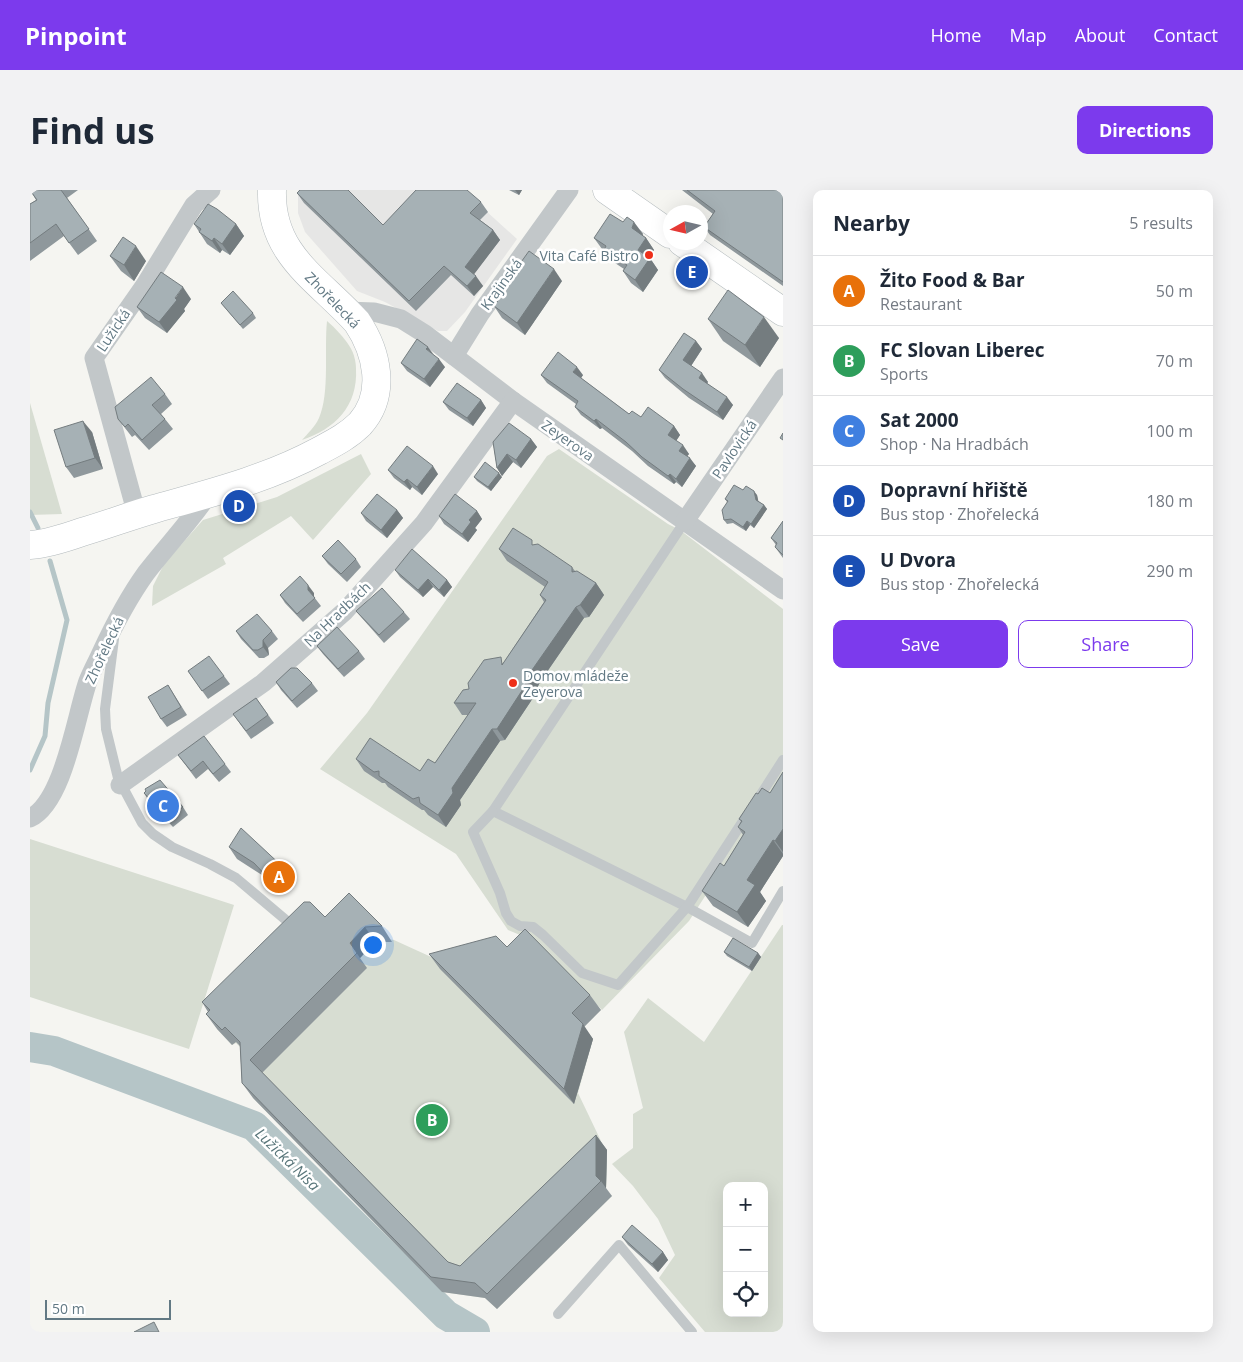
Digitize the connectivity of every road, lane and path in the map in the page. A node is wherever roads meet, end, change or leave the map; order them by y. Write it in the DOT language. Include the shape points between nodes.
graph roads {
  1 [pos="210,190"];
  2 [pos="272,190"];
  3 [pos="569,190"];
  4 [pos="607,190"];
  5 [pos="190,197"];
  6 [pos="663,229"];
  7 [pos="694,250"];
  8 [pos="346,310"];
  9 [pos="783,312"];
  10 [pos="454,356"];
  11 [pos="783,378"];
  12 [pos="513,401"];
  13 [pos="208,496"];
  14 [pos="137,515"];
  15 [pos="686,521"];
  16 [pos="30,545"];
  17 [pos="783,590"];
  18 [pos="117,618"];
  19 [pos="783,760"];
  20 [pos="120,785"];
  21 [pos="493,811"];
  22 [pos="30,818"];
  23 [pos="783,891"];
  24 [pos="687,907"];
  25 [pos="293,926"];
  26 [pos="558,1314"];
  27 [pos="692,1332"];
  1 -- 5 [label="street, Lužická"];
  2 -- 8 [label="main road, Zhořelecká" via="274,221 288,250"];
  3 -- 10 [label="street, Krajinská" via="480,314"];
  4 -- 6 [label="main road"];
  5 -- 14 [label="street, Lužická" via="145,285 94,358"];
  7 -- 9 [label="main road"];
  8 -- 10 [label="street, Zeyerova" via="374,312 400,319"];
  8 -- 13 [label="main road, Zhořelecká" via="364,333 375,361 376,390 361,423 344,438 299,462"];
  10 -- 12 [label="street, Zeyerova"];
  11 -- 15 [label="street, Pavlovická"];
  12 -- 15 [label="street, Zeyerova"];
  12 -- 20 [label="street, Na Hradbách" via="424,523 345,611 263,684"];
  13 -- 14 [label="main road, Zhořelecká"];
  13 -- 18 [label="street, Zhořelecká" via="145,575"];
  14 -- 16 [label="main road, Zhořelecká"];
  15 -- 17 [label="street, Zeyerova"];
  15 -- 21 [label="lane"];
  18 -- 20 [label="lane" via="105,710 106,729"];
  18 -- 22 [label="street, Zhořelecká" via="89,680 53,795"];
  19 -- 24 [label="lane"];
  20 -- 25 [label="lane" via="142,823 153,834 172,847 236,878"];
  21 -- 24 [label="lane"];
  21 -- 24 [label="lane" via="473,832 506,913 520,926 533,927 582,973 618,985"];
  23 -- 24 [label="lane" via="752,943"];
  26 -- 27 [label="lane" via="619,1245"];
}
